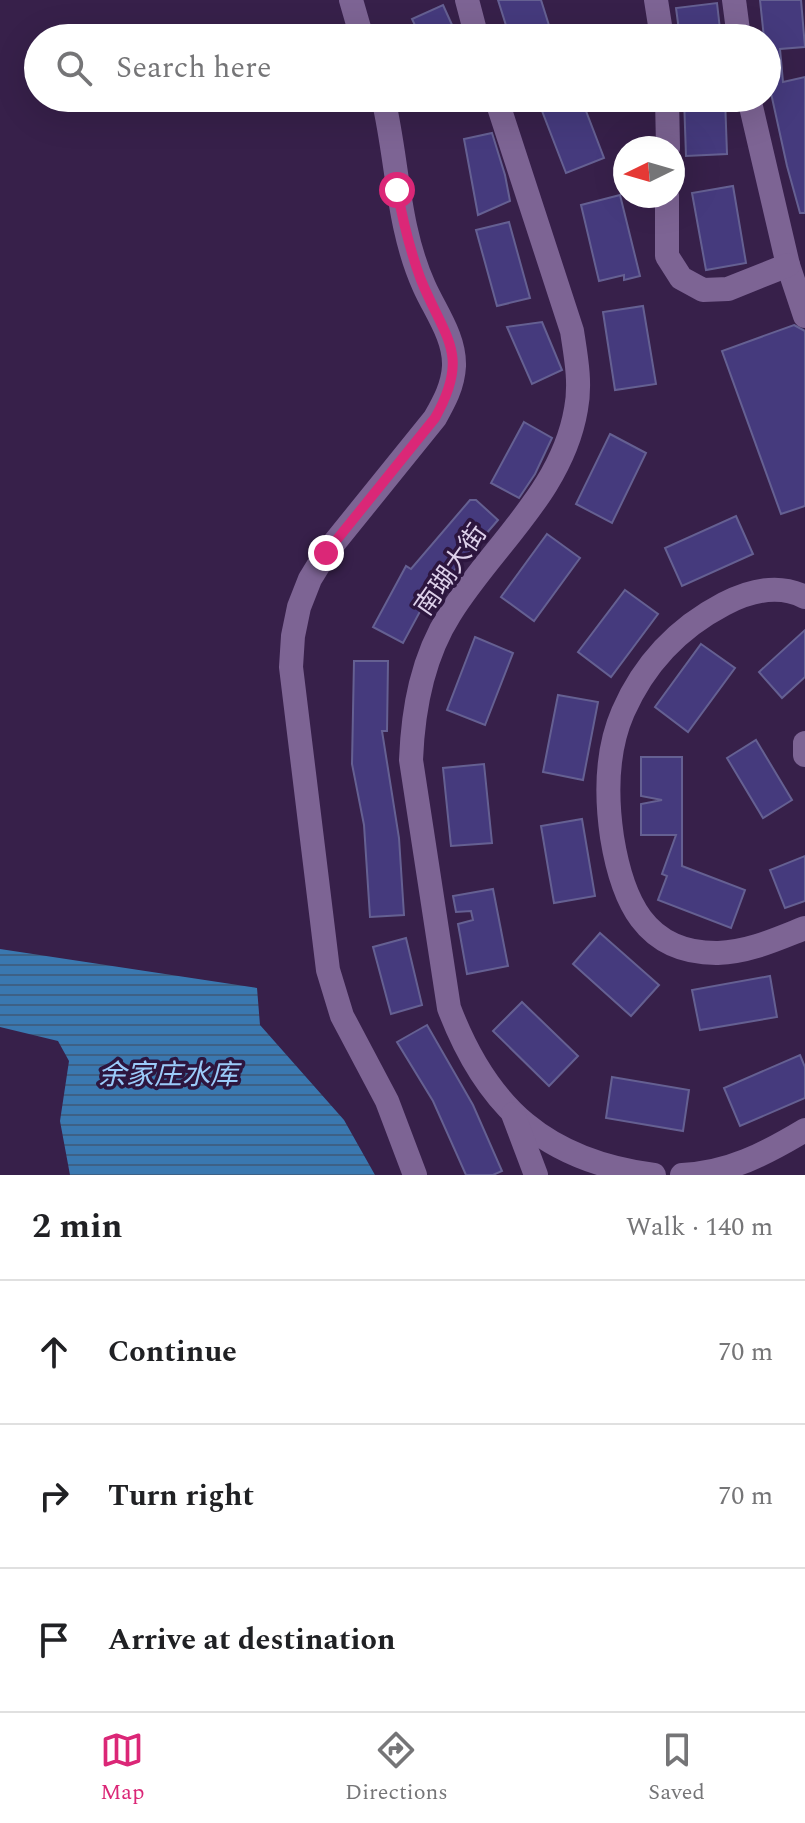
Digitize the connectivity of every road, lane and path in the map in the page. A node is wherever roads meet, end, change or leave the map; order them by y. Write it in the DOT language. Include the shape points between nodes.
graph roads {
  1 [pos="351,0"];
  2 [pos="467,0"];
  3 [pos="656,0"];
  4 [pos="734,0"];
  5 [pos="358,24"];
  6 [pos="473,24"];
  7 [pos="660,24"];
  8 [pos="737,24"];
  9 [pos="386,112"];
  10 [pos="501,112"];
  11 [pos="667,112"];
  12 [pos="752,112"];
  13 [pos="668,136"];
  14 [pos="667,208"];
  15 [pos="788,265"];
  16 [pos="805,316"];
  17 [pos="805,597"];
  18 [pos="805,743"];
  19 [pos="805,755"];
  20 [pos="805,928"];
  21 [pos="513,1113"];
  22 [pos="805,1130"];
  23 [pos="760,1165"];
  24 [pos="415,1175"];
  25 [pos="536,1175"];
  26 [pos="654,1175"];
  27 [pos="682,1175"];
  1 -- 5 [label="street"];
  2 -- 6 [label="street"];
  3 -- 7 [label="street"];
  4 -- 8 [label="street"];
  9 -- 24 [label="street" via="403,222 423,284 450,338 454,366 449,393 435,418 310,579 299,607 291,667 328,970 342,1016 387,1101"];
  10 -- 21 [label="street, 南瑚大街" via="572,331 577,407 552,479 455,606 432,650 420,685 411,760 449,1008 485,1082"];
  11 -- 13 [label="street"];
  12 -- 15 [label="street"];
  14 -- 15 [label="street" via="667,256 681,278 703,290 728,289"];
  15 -- 16 [label="street"];
  17 -- 20 [label="street" via="779,589 756,591 705,614 678,634 655,658 626,705 608,781 618,874 626,898 660,937 716,953 745,950"];
  18 -- 19 [label="street"];
  21 -- 25 [label="street"];
  21 -- 26 [label="street, 南瑚大街" via="581,1159"];
  22 -- 23 [label="street"];
  23 -- 27 [label="street"];
}
